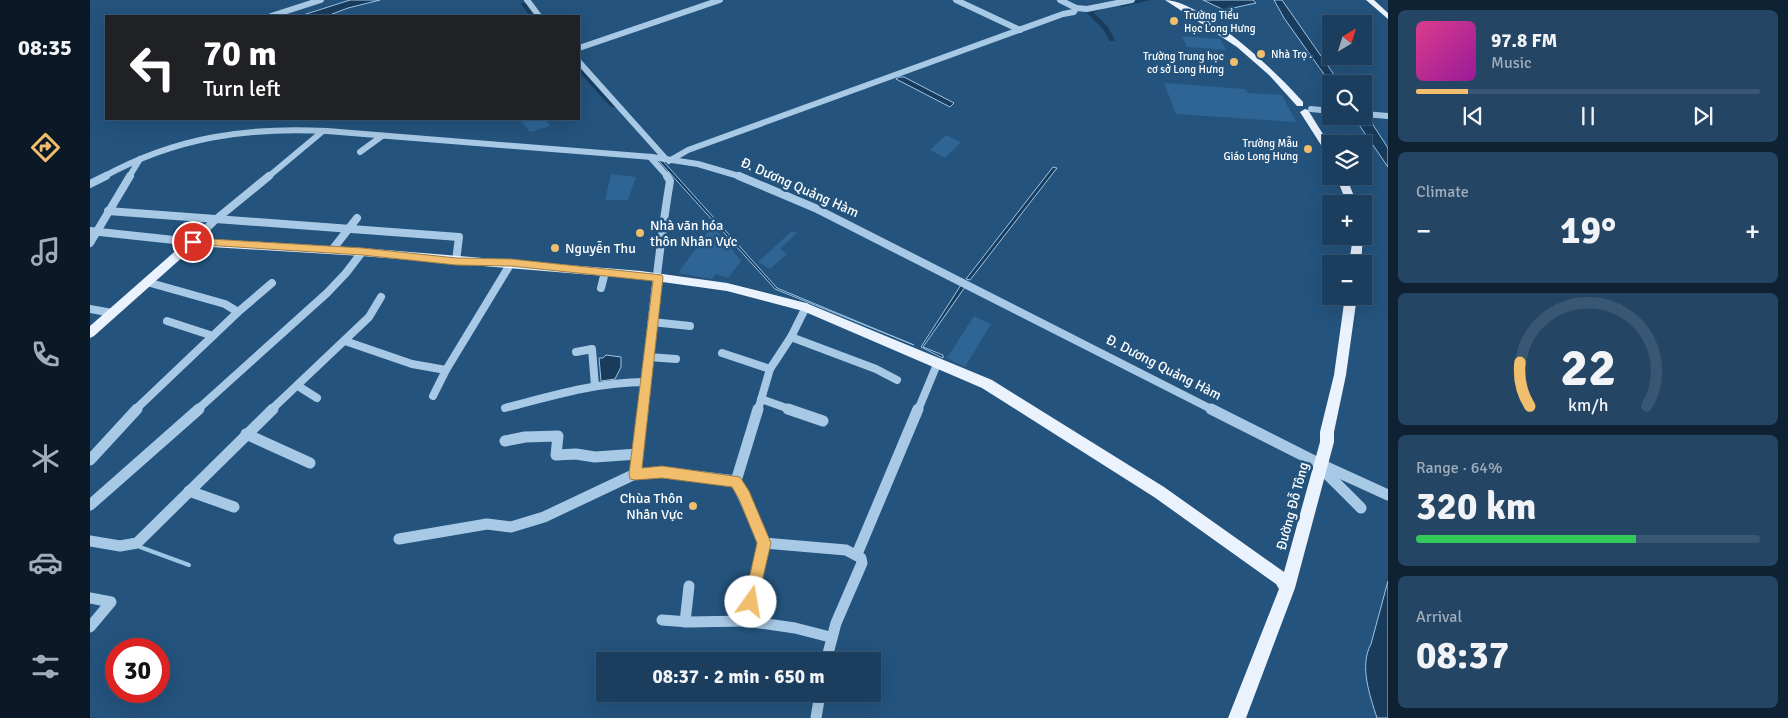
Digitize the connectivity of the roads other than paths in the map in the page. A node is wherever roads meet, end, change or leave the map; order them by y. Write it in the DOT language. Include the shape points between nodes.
graph roads {
  1 [pos="321,0"];
  2 [pos="527,0"];
  3 [pos="720,0"];
  4 [pos="956,0"];
  5 [pos="1060,0"];
  6 [pos="1132,0"];
  7 [pos="1169,0"];
  8 [pos="1370,0"];
  9 [pos="1076,8"];
  10 [pos="274,15"];
  11 [pos="538,15"];
  12 [pos="1387,15"];
  13 [pos="1020,30"];
  14 [pos="580,48"];
  15 [pos="580,63"];
  16 [pos="1305,108"];
  17 [pos="1322,110"];
  18 [pos="1372,114"];
  19 [pos="1388,116"];
  20 [pos="323,131"];
  21 [pos="382,136"];
  22 [pos="1322,138"];
  23 [pos="360,152"];
  24 [pos="650,157"];
  25 [pos="141,158"];
  26 [pos="668,161"];
  27 [pos="90,184"];
  28 [pos="108,211"];
  29 [pos="357,218"];
  30 [pos="214,221"];
  31 [pos="348,230"];
  32 [pos="93,231"];
  33 [pos="90,242"];
  34 [pos="193,242"];
  35 [pos="332,250"];
  36 [pos="362,252"];
  37 [pos="456,262"];
  38 [pos="511,263"];
  39 [pos="603,269"];
  40 [pos="658,277"];
  41 [pos="147,282"];
  42 [pos="272,284"];
  43 [pos="601,288"];
  44 [pos="381,297"];
  45 [pos="1350,305"];
  46 [pos="806,307"];
  47 [pos="90,309"];
  48 [pos="238,312"];
  49 [pos="112,313"];
  50 [pos="167,321"];
  51 [pos="652,322"];
  52 [pos="690,326"];
  53 [pos="90,333"];
  54 [pos="213,336"];
  55 [pos="791,337"];
  56 [pos="345,341"];
  57 [pos="576,352"];
  58 [pos="722,354"];
  59 [pos="648,357"];
  60 [pos="676,359"];
  61 [pos="938,362"];
  62 [pos="770,369"];
  63 [pos="446,370"];
  64 [pos="897,380"];
  65 [pos="645,382"];
  66 [pos="298,386"];
  67 [pos="595,386"];
  68 [pos="433,396"];
  69 [pos="317,398"];
  70 [pos="761,399"];
  71 [pos="505,408"];
  72 [pos="823,421"];
  73 [pos="246,434"];
  74 [pos="505,441"];
  75 [pos="638,454"];
  76 [pos="90,460"];
  77 [pos="310,463"];
  78 [pos="1320,465"];
  79 [pos="635,474"];
  80 [pos="736,481"];
  81 [pos="189,491"];
  82 [pos="1388,495"];
  83 [pos="90,505"];
  84 [pos="234,507"];
  85 [pos="1361,508"];
  86 [pos="399,539"];
  87 [pos="90,542"];
  88 [pos="764,543"];
  89 [pos="857,554"];
  90 [pos="689,586"];
  91 [pos="1287,588"];
  92 [pos="90,598"];
  93 [pos="662,620"];
  94 [pos="746,621"];
  95 [pos="684,622"];
  96 [pos="90,627"];
  97 [pos="830,637"];
  98 [pos="828,652"];
  99 [pos="819,702"];
  100 [pos="816,718"];
  101 [pos="1237,718"];
  1 -- 10 [label="street"];
  2 -- 11 [label="street"];
  3 -- 14 [label="street"];
  4 -- 13 [label="street"];
  5 -- 9 [label="street"];
  6 -- 9 [label="street" via="1087,9"];
  7 -- 16 [label="main road" via="1246,50 1280,79"];
  8 -- 12 [label="main road"];
  9 -- 13 [label="street" via="1074,12"];
  13 -- 26 [label="street" via="688,150"];
  15 -- 26 [label="street"];
  16 -- 17 [label="street"];
  16 -- 22 [label="main road"];
  18 -- 19 [label="street"];
  20 -- 21 [label="street, Đ. Dương Quảng Hàm"];
  20 -- 25 [label="street, Đ. Dương Quảng Hàm" via="230,133 195,139"];
  20 -- 30 [label="street"];
  21 -- 23 [label="street"];
  21 -- 24 [label="street, Đ. Dương Quảng Hàm"];
  24 -- 26 [label="street, Đ. Dương Quảng Hàm"];
  24 -- 40 [label="street" via="670,181"];
  25 -- 27 [label="street, Đ. Dương Quảng Hàm"];
  25 -- 28 [label="street"];
  26 -- 78 [label="street, Đ. Dương Quảng Hàm" via="722,170 758,182 815,208"];
  28 -- 30 [label="street"];
  28 -- 32 [label="street"];
  29 -- 31 [label="street"];
  30 -- 31 [label="street"];
  30 -- 34 [label="street"];
  31 -- 35 [label="street"];
  31 -- 37 [label="street" via="459,237"];
  32 -- 33 [label="street"];
  32 -- 34 [label="street"];
  34 -- 35 [label="main road"];
  34 -- 41 [label="main road"];
  35 -- 36 [label="main road"];
  36 -- 37 [label="main road"];
  36 -- 83 [label="street" via="334,286"];
  37 -- 38 [label="main road"];
  38 -- 39 [label="main road"];
  38 -- 63 [label="street"];
  39 -- 40 [label="main road" via="641,271"];
  39 -- 43 [label="street"];
  40 -- 46 [label="main road" via="727,287"];
  40 -- 51 [label="street"];
  41 -- 48 [label="street" via="225,304"];
  41 -- 49 [label="main road"];
  42 -- 48 [label="street"];
  44 -- 56 [label="street" via="369,317"];
  45 -- 78 [label="main road, Đường Đỗ Tông" via="1340,376"];
  46 -- 55 [label="street"];
  46 -- 61 [label="main road"];
  47 -- 49 [label="street"];
  48 -- 54 [label="street"];
  49 -- 53 [label="main road"];
  50 -- 54 [label="street"];
  51 -- 52 [label="street"];
  51 -- 59 [label="street"];
  54 -- 76 [label="street" via="128,418"];
  55 -- 62 [label="street"];
  55 -- 64 [label="street"];
  56 -- 63 [label="street" via="408,362"];
  56 -- 66 [label="street"];
  57 -- 67 [label="street" via="592,348"];
  58 -- 62 [label="street"];
  59 -- 60 [label="street"];
  59 -- 65 [label="street"];
  61 -- 89 [label="street"];
  61 -- 91 [label="main road" via="987,384 1151,487 1281,579"];
  62 -- 70 [label="street"];
  63 -- 68 [label="street"];
  65 -- 67 [label="street"];
  65 -- 75 [label="street"];
  66 -- 69 [label="street"];
  66 -- 73 [label="street"];
  67 -- 71 [label="street"];
  70 -- 72 [label="street"];
  70 -- 80 [label="street"];
  73 -- 77 [label="street"];
  73 -- 81 [label="street"];
  74 -- 75 [label="street" via="558,436 556,455"];
  75 -- 79 [label="street"];
  78 -- 82 [label="street, Đ. Dương Quảng Hàm"];
  78 -- 85 [label="street"];
  78 -- 91 [label="main road, Đường Đỗ Tông"];
  79 -- 80 [label="street" via="662,472"];
  79 -- 86 [label="street" via="544,517 511,527 487,524"];
  80 -- 88 [label="street"];
  81 -- 84 [label="street"];
  81 -- 87 [label="street" via="138,543 122,546"];
  88 -- 89 [label="street" via="846,550"];
  88 -- 94 [label="street"];
  89 -- 97 [label="street" via="862,563"];
  90 -- 95 [label="street"];
  91 -- 101 [label="main road, Đường Đỗ Tông"];
  92 -- 96 [label="street" via="111,602"];
  93 -- 95 [label="street"];
  94 -- 95 [label="street"];
  94 -- 97 [label="street"];
  97 -- 98 [label="street"];
  99 -- 100 [label="street"];
}
